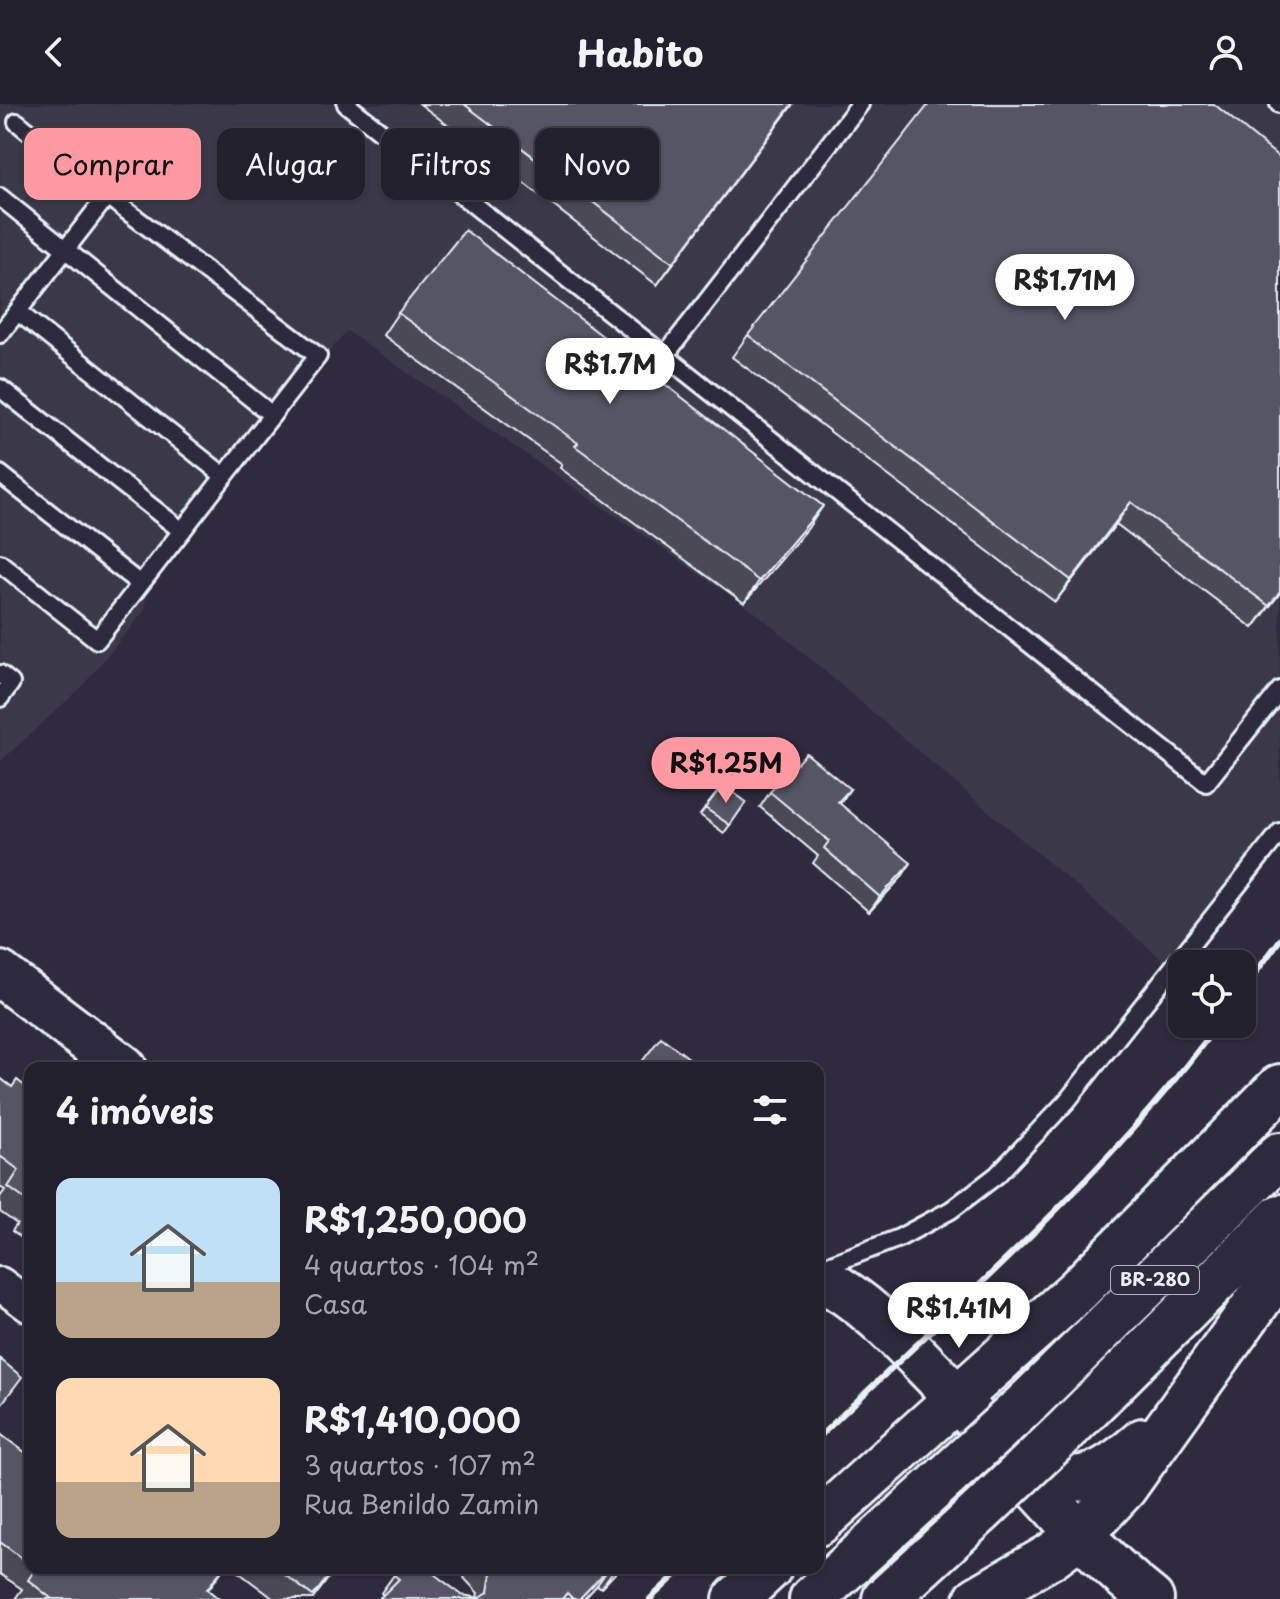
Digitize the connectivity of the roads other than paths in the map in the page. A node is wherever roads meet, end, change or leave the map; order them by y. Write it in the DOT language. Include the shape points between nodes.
graph roads {
  1 [pos="346,104"];
  2 [pos="860,104"];
  3 [pos="17,122"];
  4 [pos="24,128"];
  5 [pos="0,197"];
  6 [pos="104,200"];
  7 [pos="112,200"];
  8 [pos="64,251"];
  9 [pos="18,312"];
  10 [pos="0,334"];
  11 [pos="666,354"];
  12 [pos="0,388"];
  13 [pos="272,415"];
  14 [pos="0,474"];
  15 [pos="224,476"];
  16 [pos="182,531"];
  17 [pos="0,563"];
  18 [pos="140,584"];
  19 [pos="0,674"];
  20 [pos="1280,690"];
  21 [pos="0,698"];
  22 [pos="1280,832"];
  23 [pos="0,974"];
  24 [pos="116,1062"];
  25 [pos="1280,1087"];
  26 [pos="1280,1155"];
  27 [pos="1280,1217"];
  28 [pos="824,1267"];
  29 [pos="1280,1270"];
  30 [pos="824,1281"];
  31 [pos="0,1284"];
  32 [pos="24,1302"];
  33 [pos="997,1363"];
  34 [pos="958,1399"];
  35 [pos="1186,1400"];
  36 [pos="824,1518"];
  37 [pos="1082,1533"];
  38 [pos="763,1574"];
  39 [pos="736,1599"];
  40 [pos="812,1599"];
  41 [pos="885,1599"];
  42 [pos="977,1599"];
  43 [pos="1151,1599"];
  1 -- 11 [label="lane"];
  2 -- 11 [label="lane"];
  3 -- 4 [label="lane"];
  5 -- 8 [label="lane"];
  6 -- 8 [label="lane"];
  7 -- 13 [label="lane" via="318,356"];
  8 -- 9 [label="lane"];
  8 -- 13 [label="lane"];
  9 -- 10 [label="lane"];
  9 -- 15 [label="lane"];
  11 -- 20 [label="lane" via="1206,783"];
  12 -- 16 [label="lane"];
  13 -- 15 [label="lane"];
  14 -- 18 [label="lane"];
  15 -- 16 [label="lane"];
  16 -- 18 [label="lane"];
  17 -- 18 [label="lane" via="97,640"];
  19 -- 21 [label="lane" via="11,683"];
  22 -- 28 [label="lane" via="1067,1101 997,1175 951,1210 899,1238"];
  23 -- 24 [label="main road"];
  25 -- 33 [label="main road" via="1079,1289"];
  26 -- 40 [label="main road, BR-280, bridge" via="1028,1402"];
  27 -- 41 [label="main road, BR-280, bridge" via="1061,1435"];
  29 -- 35 [label="main road"];
  30 -- 34 [label="main road" via="911,1349"];
  31 -- 32 [label="street"];
  33 -- 34 [label="main road"];
  33 -- 35 [label="main road" via="990,1406 1056,1474 1082,1479 1105,1469"];
  34 -- 36 [label="main road"];
  34 -- 37 [label="main road"];
  35 -- 37 [label="main road" via="1124,1488"];
  37 -- 42 [label="main road"];
  37 -- 43 [label="main road"];
  38 -- 39 [label="main road"];
}
